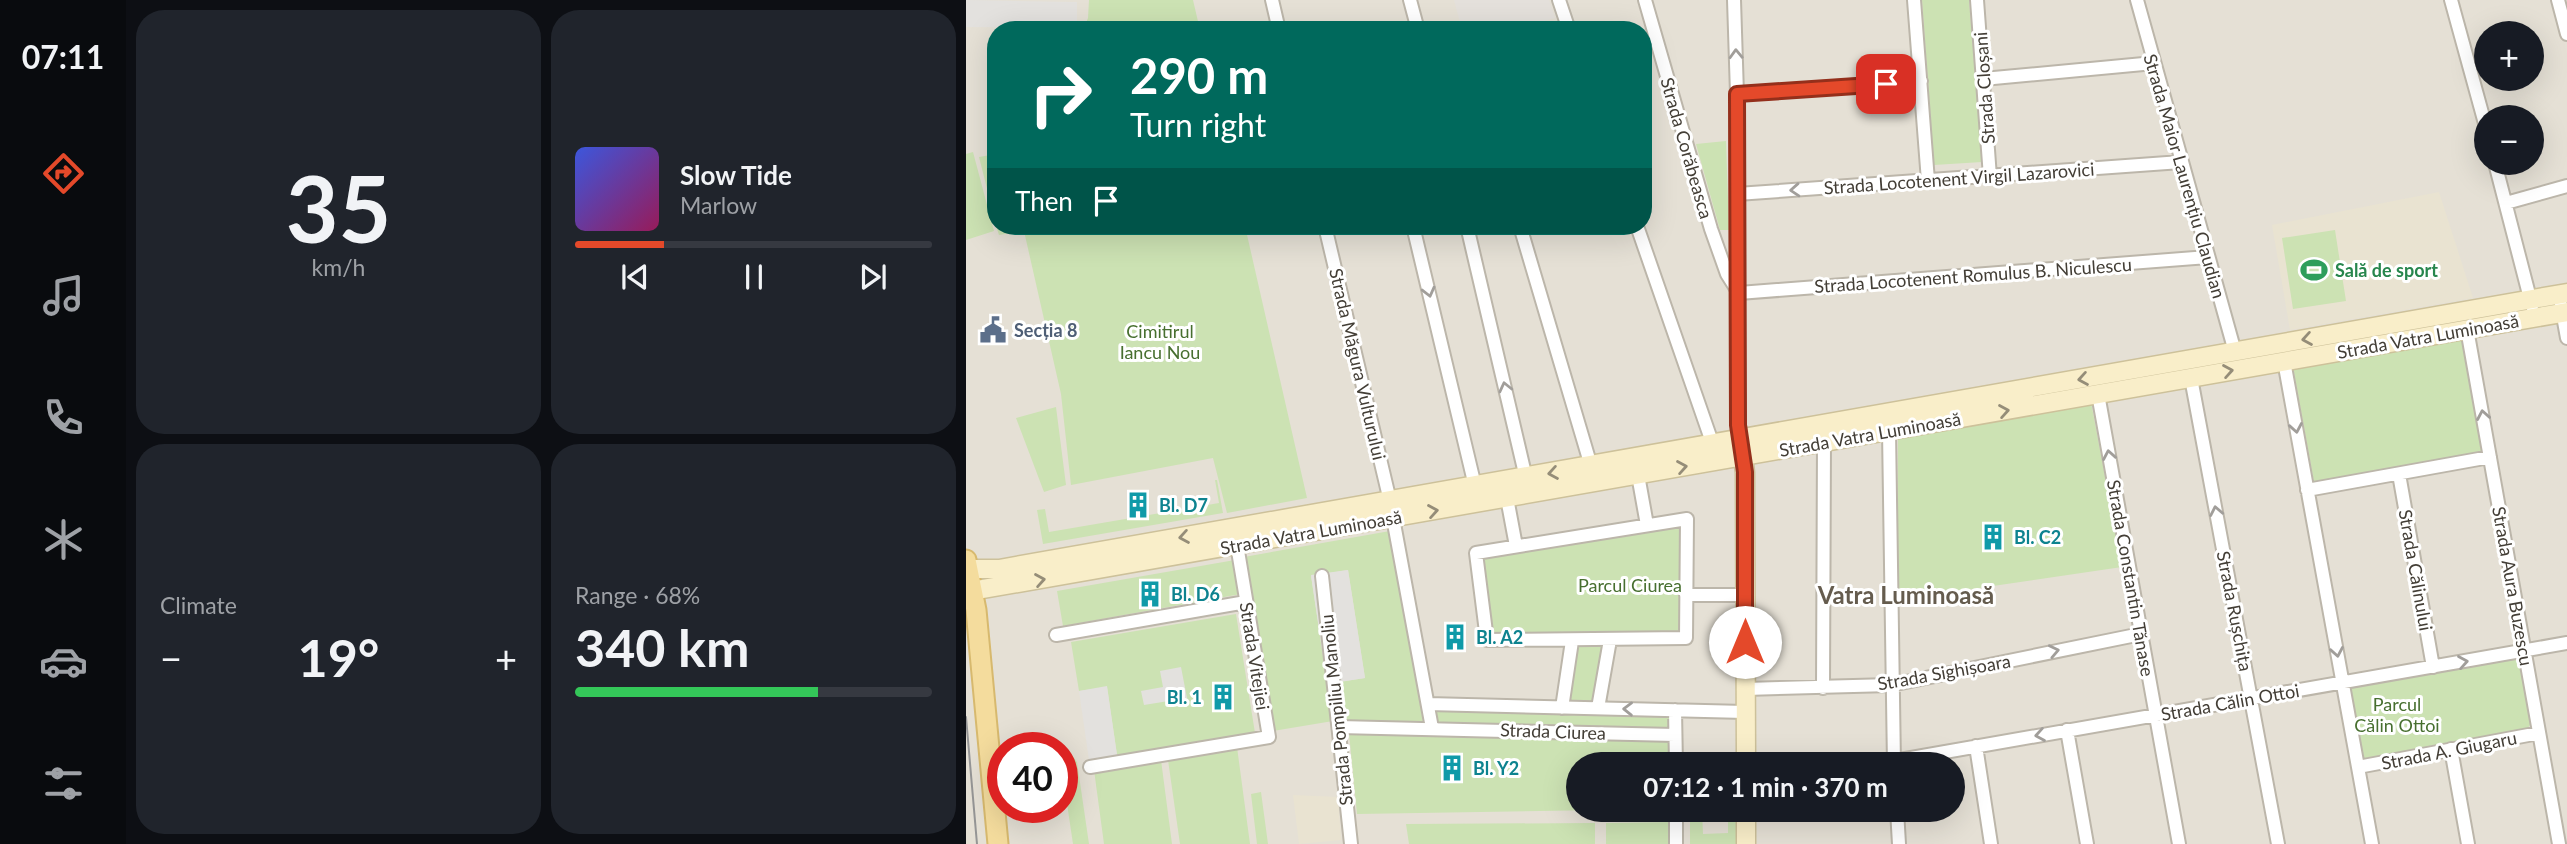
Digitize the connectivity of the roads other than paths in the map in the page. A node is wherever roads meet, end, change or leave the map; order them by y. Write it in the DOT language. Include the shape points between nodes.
graph roads {
  1 [pos="1272,0"];
  2 [pos="1410,0"];
  3 [pos="1559,0"];
  4 [pos="1645,0"];
  5 [pos="1734,0"];
  6 [pos="1914,0"];
  7 [pos="1977,0"];
  8 [pos="2137,0"];
  9 [pos="2451,0"];
  10 [pos="2558,0"];
  11 [pos="1277,21"];
  12 [pos="1416,21"];
  13 [pos="1566,21"];
  14 [pos="1651,21"];
  15 [pos="1652,24"];
  16 [pos="2567,34"];
  17 [pos="2154,64"];
  18 [pos="1983,79"];
  19 [pos="1921,81"];
  20 [pos="1737,94"];
  21 [pos="2480,105"];
  22 [pos="2181,162"];
  23 [pos="2498,175"];
  24 [pos="1990,177"];
  25 [pos="1928,181"];
  26 [pos="2567,186"];
  27 [pos="1737,194"];
  28 [pos="2506,203"];
  29 [pos="1327,235"];
  30 [pos="1415,235"];
  31 [pos="1468,235"];
  32 [pos="1523,235"];
  33 [pos="1640,235"];
  34 [pos="2208,257"];
  35 [pos="1739,293"];
  36 [pos="2564,303"];
  37 [pos="2533,308"];
  38 [pos="2467,328"];
  39 [pos="2567,338"];
  40 [pos="2235,352"];
  41 [pos="2284,361"];
  42 [pos="2191,378"];
  43 [pos="2098,394"];
  44 [pos="1889,431"];
  45 [pos="1824,442"];
  46 [pos="1713,445"];
  47 [pos="1742,448"];
  48 [pos="2490,457"];
  49 [pos="1591,466"];
  50 [pos="2399,474"];
  51 [pos="1639,475"];
  52 [pos="1526,478"];
  53 [pos="1475,486"];
  54 [pos="2307,490"];
  55 [pos="1507,498"];
  56 [pos="1391,510"];
  57 [pos="1647,525"];
  58 [pos="1237,545"];
  59 [pos="1516,546"];
  60 [pos="967,566"];
  61 [pos="1322,576"];
  62 [pos="970,592"];
  63 [pos="1686,595"];
  64 [pos="1745,595"];
  65 [pos="1246,602"];
  66 [pos="2141,634"];
  67 [pos="1056,635"];
  68 [pos="1572,640"];
  69 [pos="1610,640"];
  70 [pos="2567,643"];
  71 [pos="2525,651"];
  72 [pos="2433,667"];
  73 [pos="2342,682"];
  74 [pos="1891,685"];
  75 [pos="1823,688"];
  76 [pos="1745,690"];
  77 [pos="2251,698"];
  78 [pos="1428,704"];
  79 [pos="1562,708"];
  80 [pos="1598,708"];
  81 [pos="1675,710"];
  82 [pos="1745,712"];
  83 [pos="2156,715"];
  84 [pos="1339,727"];
  85 [pos="1432,728"];
  86 [pos="2067,730"];
  87 [pos="2539,733"];
  88 [pos="1675,735"];
  89 [pos="1976,746"];
  90 [pos="2451,749"];
  91 [pos="1676,752"];
  92 [pos="1746,752"];
  93 [pos="1894,752"];
  94 [pos="1947,752"];
  95 [pos="2358,766"];
  96 [pos="1090,767"];
  97 [pos="1676,822"];
  98 [pos="1746,822"];
  99 [pos="1898,822"];
  100 [pos="998,844"];
  101 [pos="1351,844"];
  102 [pos="1676,844"];
  103 [pos="1746,844"];
  104 [pos="1899,844"];
  105 [pos="1992,844"];
  106 [pos="2088,844"];
  107 [pos="2179,844"];
  108 [pos="2278,844"];
  109 [pos="2372,844"];
  110 [pos="2468,844"];
  111 [pos="2559,844"];
  1 -- 11 [label="street"];
  2 -- 12 [label="street"];
  3 -- 13 [label="street"];
  4 -- 14 [label="street, Strada Corăbeasca"];
  20 -- 5 [label="street, one-way"];
  6 -- 19 [label="street"];
  7 -- 18 [label="street, Strada Cloșani"];
  8 -- 17 [label="street, Strada Maior Laurențiu Claudian"];
  9 -- 21 [label="street"];
  10 -- 16 [label="street"];
  15 -- 35 [label="street, Strada Corăbeasca" via="1713,236"];
  17 -- 18 [label="street"];
  17 -- 22 [label="street, Strada Maior Laurențiu Claudian"];
  18 -- 24 [label="street, Strada Cloșani"];
  19 -- 20 [label="street"];
  19 -- 25 [label="street"];
  20 -- 27 [label="street"];
  22 -- 24 [label="street, Strada Locotenent Virgil Lazarovici"];
  22 -- 34 [label="street, Strada Maior Laurențiu Claudian"];
  23 -- 28 [label="street"];
  24 -- 25 [label="street, Strada Locotenent Virgil Lazarovici"];
  25 -- 27 [label="street, Strada Locotenent Virgil Lazarovici, one-way"];
  26 -- 28 [label="street"];
  27 -- 35 [label="street"];
  28 -- 37 [label="street"];
  29 -- 56 [label="street, Strada Măgura Vulturului"];
  30 -- 53 [label="street, one-way"];
  52 -- 31 [label="street, one-way"];
  32 -- 49 [label="street"];
  33 -- 46 [label="street"];
  34 -- 35 [label="street, Strada Locotenent Romulus B. Niculescu"];
  34 -- 40 [label="street, Strada Maior Laurențiu Claudian"];
  35 -- 47 [label="street" via="1738,425"];
  36 -- 37 [label="street, Strada Vatra Luminoasă"];
  36 -- 39 [label="street"];
  37 -- 38 [label="street, Strada Vatra Luminoasă"];
  37 -- 40 [label="street, Strada Vatra Luminoasă, one-way"];
  38 -- 41 [label="street, Strada Vatra Luminoasă"];
  48 -- 38 [label="street, Strada Aura Buzescu, one-way"];
  40 -- 47 [label="street, Strada Vatra Luminoasă, one-way"];
  42 -- 41 [label="street, Strada Vatra Luminoasă, one-way"];
  41 -- 54 [label="street, one-way"];
  42 -- 43 [label="street, Strada Vatra Luminoasă"];
  77 -- 42 [label="street, Strada Rușchița, one-way"];
  44 -- 43 [label="street, Strada Vatra Luminoasă, one-way"];
  66 -- 43 [label="street, Strada Constantin Tănase, one-way"];
  44 -- 45 [label="street, Strada Vatra Luminoasă"];
  44 -- 74 [label="street"];
  45 -- 47 [label="street, Strada Vatra Luminoasă"];
  45 -- 75 [label="street"];
  46 -- 47 [label="street, Strada Vatra Luminoasă"];
  46 -- 49 [label="street, Strada Vatra Luminoasă"];
  51 -- 47 [label="street, Strada Vatra Luminoasă, one-way"];
  47 -- 64 [label="street"];
  48 -- 50 [label="street"];
  48 -- 71 [label="street, Strada Aura Buzescu"];
  49 -- 52 [label="street, Strada Vatra Luminoasă, one-way"];
  50 -- 54 [label="street"];
  50 -- 72 [label="street, Strada Călinului"];
  51 -- 55 [label="street, Strada Vatra Luminoasă"];
  51 -- 57 [label="street"];
  52 -- 53 [label="street, Strada Vatra Luminoasă"];
  53 -- 56 [label="street, Strada Vatra Luminoasă"];
  54 -- 73 [label="street, one-way"];
  56 -- 55 [label="street, Strada Vatra Luminoasă, one-way"];
  55 -- 59 [label="street"];
  56 -- 58 [label="street, Strada Vatra Luminoasă"];
  56 -- 60 [label="street, Strada Vatra Luminoasă, one-way" via="999,569"];
  56 -- 78 [label="street"];
  57 -- 59 [label="street"];
  57 -- 63 [label="street" via="1687,519"];
  62 -- 58 [label="street, Strada Vatra Luminoasă, one-way"];
  58 -- 65 [label="street, Strada Vitejiei"];
  59 -- 68 [label="street" via="1476,553 1487,640"];
  60 -- 62 [label="main road"];
  61 -- 84 [label="street, Strada Pompiliu Manoliu"];
  62 -- 100 [label="main road"];
  63 -- 64 [label="street"];
  63 -- 69 [label="street" via="1686,638"];
  64 -- 76 [label="street"];
  65 -- 67 [label="street"];
  65 -- 96 [label="street, Strada Vitejiei" via="1269,737"];
  74 -- 66 [label="street, Strada Sighișoara, one-way"];
  66 -- 83 [label="street, Strada Constantin Tănase"];
  68 -- 69 [label="street"];
  68 -- 79 [label="street, Strada Ciurea"];
  69 -- 80 [label="street, Strada Ciurea"];
  70 -- 71 [label="street, Strada Călin Ottoi"];
  72 -- 71 [label="street, Strada Călin Ottoi, one-way"];
  71 -- 87 [label="street, Strada Aura Buzescu"];
  72 -- 73 [label="street, Strada Călin Ottoi"];
  73 -- 77 [label="street, Strada Călin Ottoi"];
  73 -- 95 [label="street"];
  74 -- 75 [label="street, Strada Sighișoara"];
  74 -- 93 [label="street"];
  75 -- 76 [label="street, Strada Sighișoara"];
  76 -- 82 [label="street"];
  77 -- 83 [label="street, Strada Călin Ottoi"];
  77 -- 108 [label="street, Strada Rușchița"];
  78 -- 79 [label="street, Strada Ciurea"];
  78 -- 85 [label="street"];
  79 -- 80 [label="street, Strada Ciurea"];
  81 -- 80 [label="street, Strada Ciurea, one-way"];
  81 -- 82 [label="street, Strada Ciurea"];
  81 -- 88 [label="street"];
  82 -- 92 [label="street"];
  83 -- 86 [label="street, Strada Călin Ottoi"];
  83 -- 107 [label="street, Strada Constantin Tănase"];
  84 -- 85 [label="street, Strada Ciurea"];
  84 -- 101 [label="street, Strada Pompiliu Manoliu"];
  85 -- 88 [label="street, Strada Ciurea"];
  86 -- 89 [label="street, Strada Călin Ottoi, one-way"];
  86 -- 106 [label="street"];
  87 -- 90 [label="street, Strada A. Giugaru"];
  87 -- 111 [label="street, Strada Aura Buzescu"];
  88 -- 91 [label="street"];
  89 -- 94 [label="street, Strada Călin Ottoi"];
  89 -- 105 [label="street"];
  90 -- 95 [label="street, Strada A. Giugaru"];
  90 -- 110 [label="street"];
  95 -- 109 [label="street"];
  97 -- 102 [label="street"];
  98 -- 103 [label="street"];
  99 -- 104 [label="street"];
}
